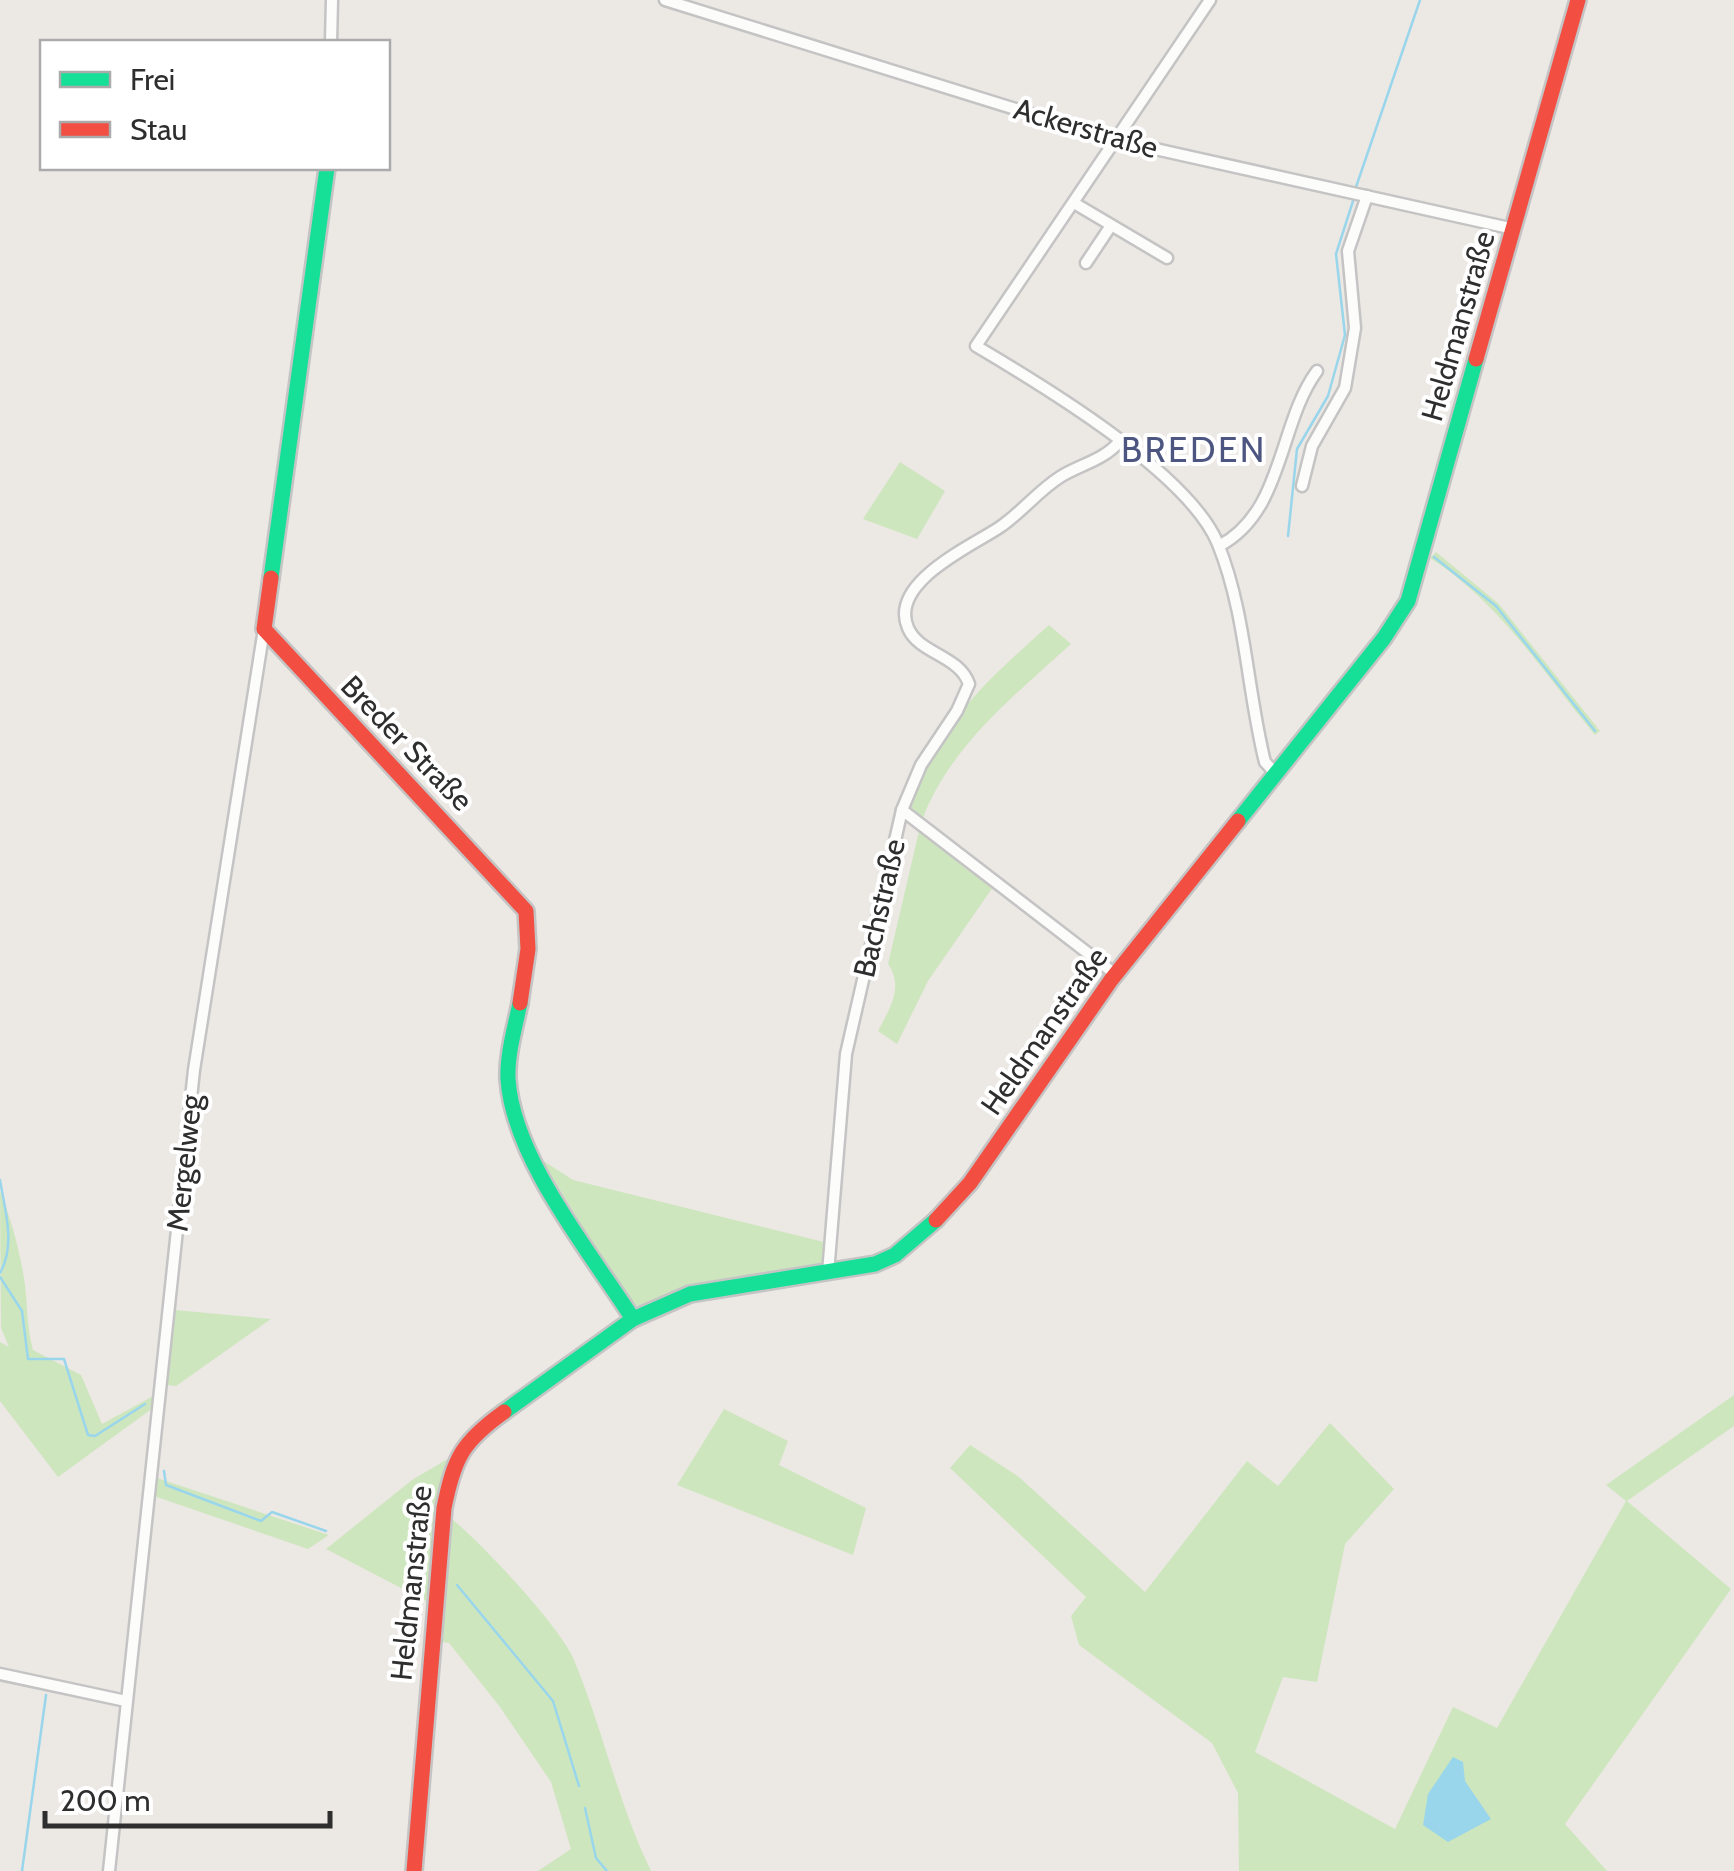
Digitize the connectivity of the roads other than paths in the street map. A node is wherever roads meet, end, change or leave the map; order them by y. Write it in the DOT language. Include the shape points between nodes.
graph roads {
  1 [pos="332,0"];
  2 [pos="665,0"];
  3 [pos="1210,0"];
  4 [pos="1578,0"];
  5 [pos="330,40"];
  6 [pos="1115,140"];
  7 [pos="326,170"];
  8 [pos="1366,196"];
  9 [pos="1074,202"];
  10 [pos="1110,227"];
  11 [pos="1514,229"];
  12 [pos="1167,258"];
  13 [pos="1086,263"];
  14 [pos="1317,371"];
  15 [pos="1119,442"];
  16 [pos="1302,486"];
  17 [pos="1219,546"];
  18 [pos="264,628"];
  19 [pos="1276,774"];
  20 [pos="902,810"];
  21 [pos="1116,974"];
  22 [pos="828,1274"];
  23 [pos="633,1319"];
  24 [pos="0,1674"];
  25 [pos="126,1701"];
  26 [pos="109,1871"];
  27 [pos="414,1871"];
  1 -- 5 [label="street"];
  2 -- 6 [label="street, Ackerstraße"];
  3 -- 6 [label="street"];
  4 -- 11 [label="main road, Heldmanstraße"];
  6 -- 8 [label="street, Ackerstraße"];
  6 -- 9 [label="street"];
  7 -- 18 [label="main road"];
  8 -- 11 [label="street, Ackerstraße"];
  8 -- 16 [label="street" via="1348,250 1354,328 1345,388 1312,446"];
  9 -- 10 [label="street"];
  9 -- 15 [label="street" via="976,346 1071,402"];
  10 -- 12 [label="street"];
  10 -- 13 [label="street"];
  11 -- 19 [label="main road, Heldmanstraße" via="1408,601"];
  14 -- 17 [label="street" via="1302,391 1264,499"];
  15 -- 17 [label="street" via="1191,503"];
  15 -- 20 [label="street" via="1053,482 1000,528 944,558 916,590 907,608 908,628 958,666 969,684"];
  17 -- 19 [label="street" via="1264,762"];
  18 -- 23 [label="main road, Breder Straße" via="526,911 508,1076 512,1118"];
  18 -- 25 [label="street, Mergelweg" via="194,1070"];
  19 -- 21 [label="main road, Heldmanstraße"];
  20 -- 21 [label="street, Bachstraße"];
  20 -- 22 [label="street, Bachstraße" via="846,1054"];
  21 -- 22 [label="main road, Heldmanstraße" via="952,1205 895,1255"];
  22 -- 23 [label="main road, Heldmanstraße" via="737,1283"];
  23 -- 27 [label="main road, Heldmanstraße" via="507,1407 453,1462 434,1605"];
  24 -- 25 [label="street"];
  25 -- 26 [label="street, Mergelweg"];
}
